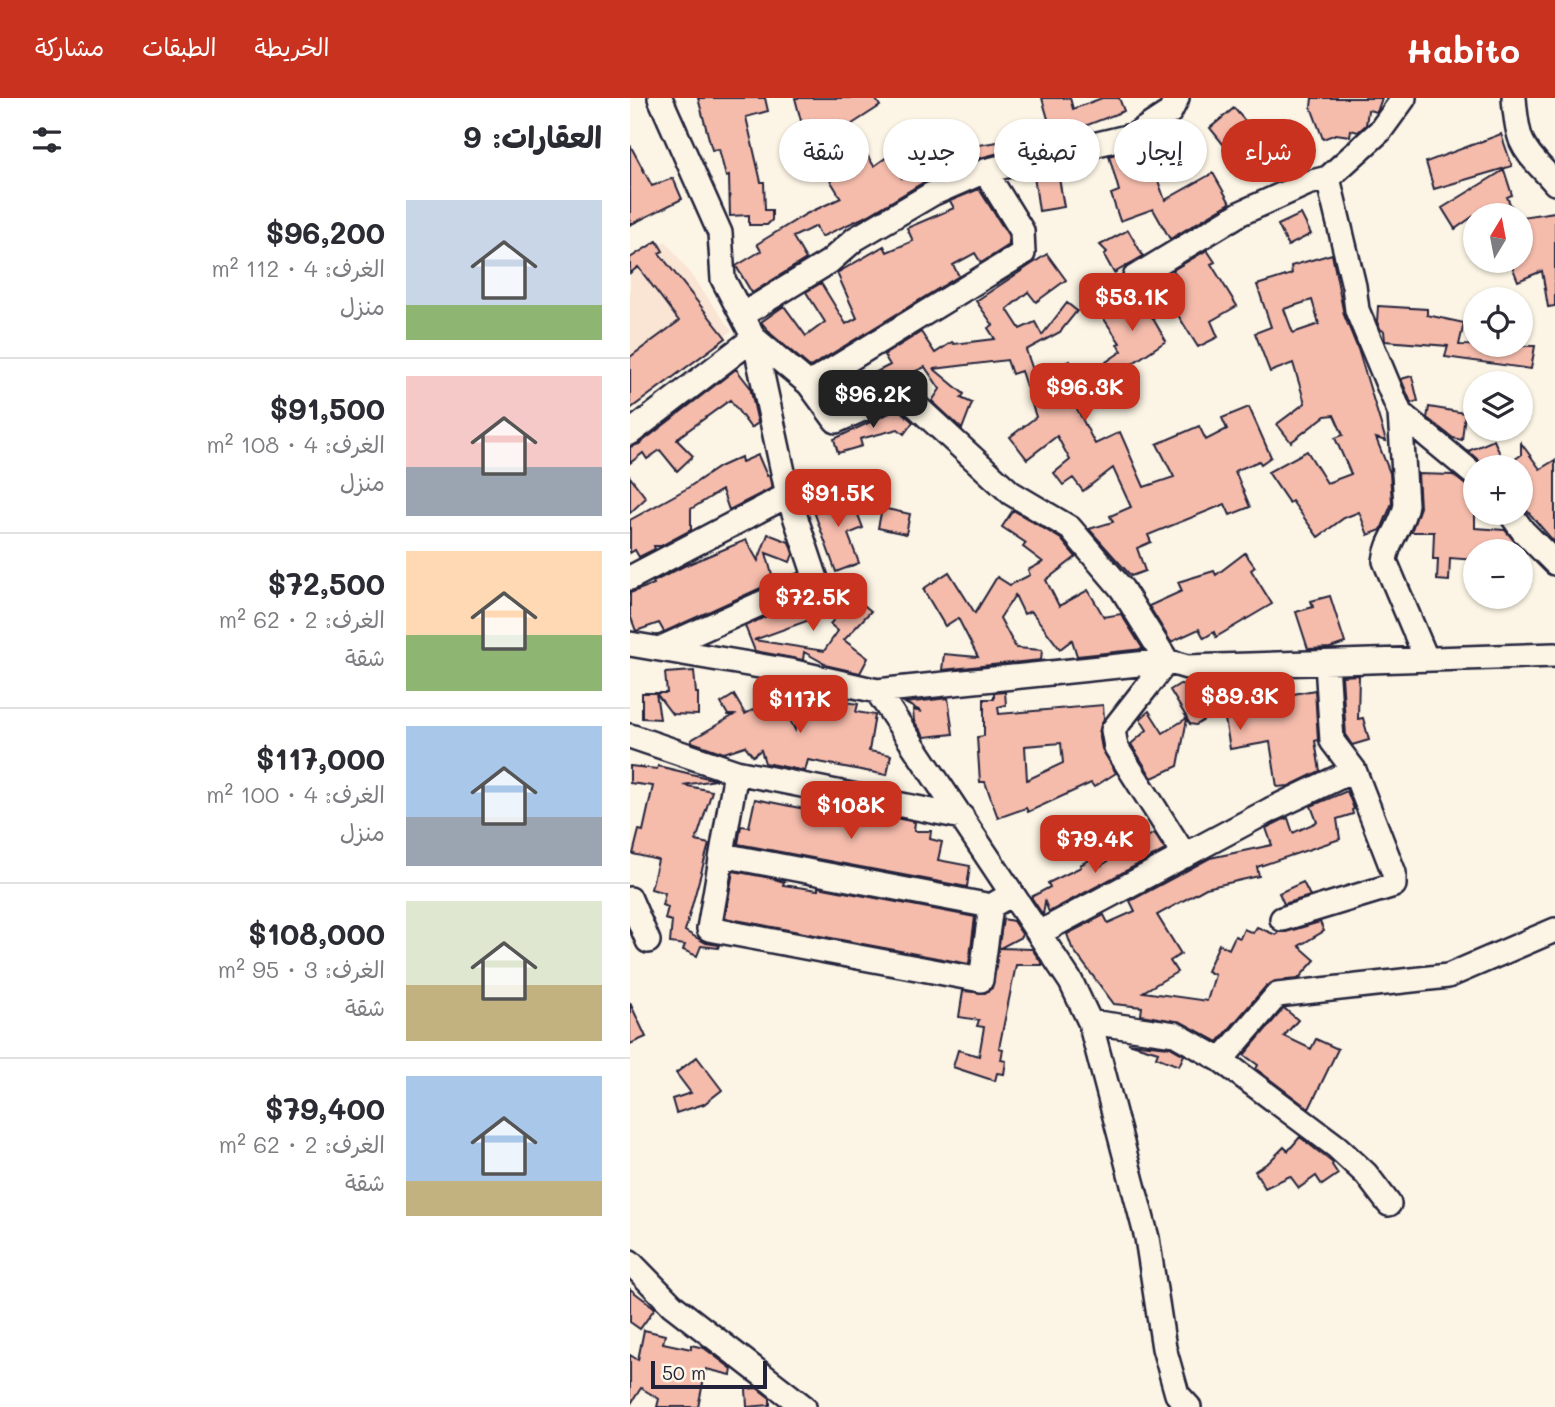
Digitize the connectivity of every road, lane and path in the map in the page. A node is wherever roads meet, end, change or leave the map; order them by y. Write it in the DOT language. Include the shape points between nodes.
graph roads {
  1 [pos="660,98"];
  2 [pos="1177,98"];
  3 [pos="1404,98"];
  4 [pos="1514,98"];
  5 [pos="985,171"];
  6 [pos="1328,178"];
  7 [pos="1555,183"];
  8 [pos="1135,277"];
  9 [pos="742,315"];
  10 [pos="754,338"];
  11 [pos="809,384"];
  12 [pos="1400,413"];
  13 [pos="630,433"];
  14 [pos="1463,465"];
  15 [pos="788,495"];
  16 [pos="1519,525"];
  17 [pos="1555,564"];
  18 [pos="630,578"];
  19 [pos="630,644"];
  20 [pos="659,649"];
  21 [pos="1555,655"];
  22 [pos="1426,658"];
  23 [pos="1167,661"];
  24 [pos="1327,663"];
  25 [pos="877,691"];
  26 [pos="630,736"];
  27 [pos="1354,770"];
  28 [pos="736,772"];
  29 [pos="962,817"];
  30 [pos="722,855"];
  31 [pos="1185,856"];
  32 [pos="1012,894"];
  33 [pos="630,899"];
  34 [pos="991,906"];
  35 [pos="1282,919"];
  36 [pos="1555,930"];
  37 [pos="1039,933"];
  38 [pos="648,941"];
  39 [pos="1090,1022"];
  40 [pos="1221,1060"];
  41 [pos="1389,1204"];
  42 [pos="630,1262"];
  43 [pos="804,1407"];
  44 [pos="1189,1407"];
  1 -- 9 [label="street" via="720,233 723,279"];
  2 -- 5 [label="street" via="1170,112 1135,135"];
  3 -- 6 [label="street" via="1380,131"];
  4 -- 7 [label="street" via="1522,147"];
  5 -- 9 [label="street" via="932,194 855,239 829,262"];
  5 -- 11 [label="street" via="1022,232 1023,253"];
  6 -- 8 [label="street" via="1241,213"];
  6 -- 12 [label="street" via="1357,310"];
  9 -- 10 [label="street"];
  10 -- 11 [label="street"];
  10 -- 13 [label="street"];
  10 -- 15 [label="street"];
  11 -- 23 [label="street" via="836,421 901,392 1011,493 1070,528 1122,589"];
  12 -- 14 [label="street"];
  12 -- 22 [label="street" via="1406,504 1385,561"];
  15 -- 18 [label="street"];
  15 -- 20 [label="street" via="817,579"];
  16 -- 17 [label="street"];
  19 -- 20 [label="street"];
  20 -- 25 [label="street"];
  21 -- 22 [label="street"];
  22 -- 24 [label="street"];
  23 -- 24 [label="street" via="1186,667"];
  23 -- 25 [label="street"];
  23 -- 31 [label="street" via="1113,730 1116,747"];
  24 -- 27 [label="street" via="1332,741"];
  25 -- 29 [label="street"];
  26 -- 28 [label="street"];
  27 -- 31 [label="street"];
  27 -- 35 [label="street" via="1394,873 1394,885"];
  28 -- 29 [label="street"];
  28 -- 30 [label="street"];
  29 -- 32 [label="street"];
  30 -- 34 [label="street"];
  30 -- 34 [label="street" via="709,929 722,932 981,980"];
  31 -- 37 [label="street"];
  32 -- 34 [label="street"];
  32 -- 37 [label="street"];
  33 -- 38 [label="street"];
  36 -- 40 [label="street" via="1448,976 1276,995"];
  37 -- 39 [label="street"];
  39 -- 40 [label="street" via="1175,1034"];
  39 -- 44 [label="street" via="1147,1238 1164,1348 1177,1394"];
  40 -- 41 [label="street" via="1337,1147"];
  42 -- 43 [label="street" via="672,1305"];
}
